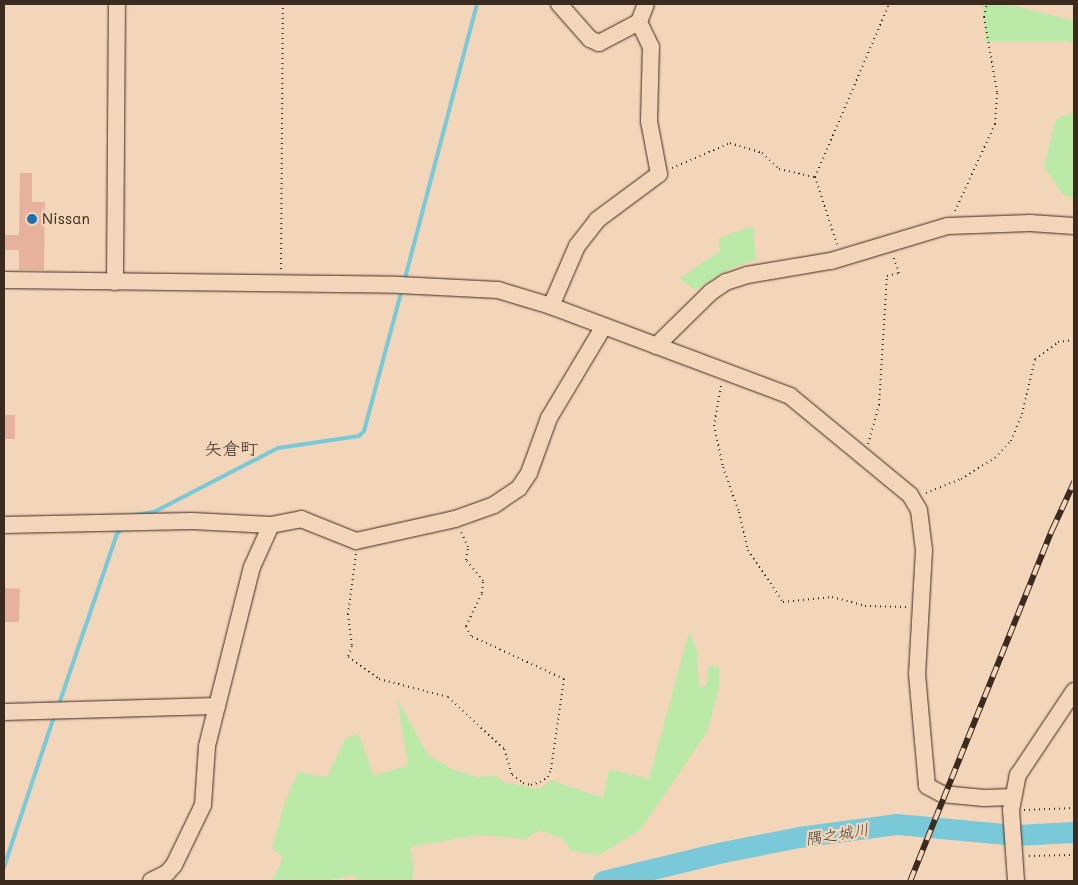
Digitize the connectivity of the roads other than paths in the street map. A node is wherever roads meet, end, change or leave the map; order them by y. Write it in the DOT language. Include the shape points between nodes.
graph roads {
  1 [pos="117,4"];
  2 [pos="559,4"];
  3 [pos="646,4"];
  4 [pos="639,22"];
  5 [pos="1074,226"];
  6 [pos="4,280"];
  7 [pos="115,282"];
  8 [pos="551,306"];
  9 [pos="604,326"];
  10 [pos="656,346"];
  11 [pos="4,525"];
  12 [pos="271,525"];
  13 [pos="1074,691"];
  14 [pos="217,706"];
  15 [pos="4,712"];
  16 [pos="1012,803"];
  17 [pos="151,881"];
  18 [pos="1016,881"];
  1 -- 7 [label="street"];
  2 -- 4 [label="street" via="590,39 599,43"];
  3 -- 4 [label="street"];
  4 -- 8 [label="street" via="651,47 649,122 659,174 597,220 577,246"];
  5 -- 10 [label="street" via="1030,223 948,226 842,258 755,273 726,282 711,292"];
  6 -- 7 [label="street"];
  7 -- 8 [label="street" via="498,290"];
  8 -- 9 [label="street"];
  9 -- 10 [label="street"];
  9 -- 12 [label="street" via="549,418 529,473 519,488 494,505 455,519 356,542 300,519"];
  10 -- 16 [label="street" via="790,396 912,498 924,539 917,674 927,786 942,794"];
  11 -- 12 [label="street" via="192,521"];
  12 -- 14 [label="street" via="252,566"];
  13 -- 16 [label="street" via="1018,775"];
  14 -- 15 [label="street"];
  14 -- 17 [label="street" via="208,746 203,805 174,865 167,874"];
  16 -- 18 [label="street"];
}
